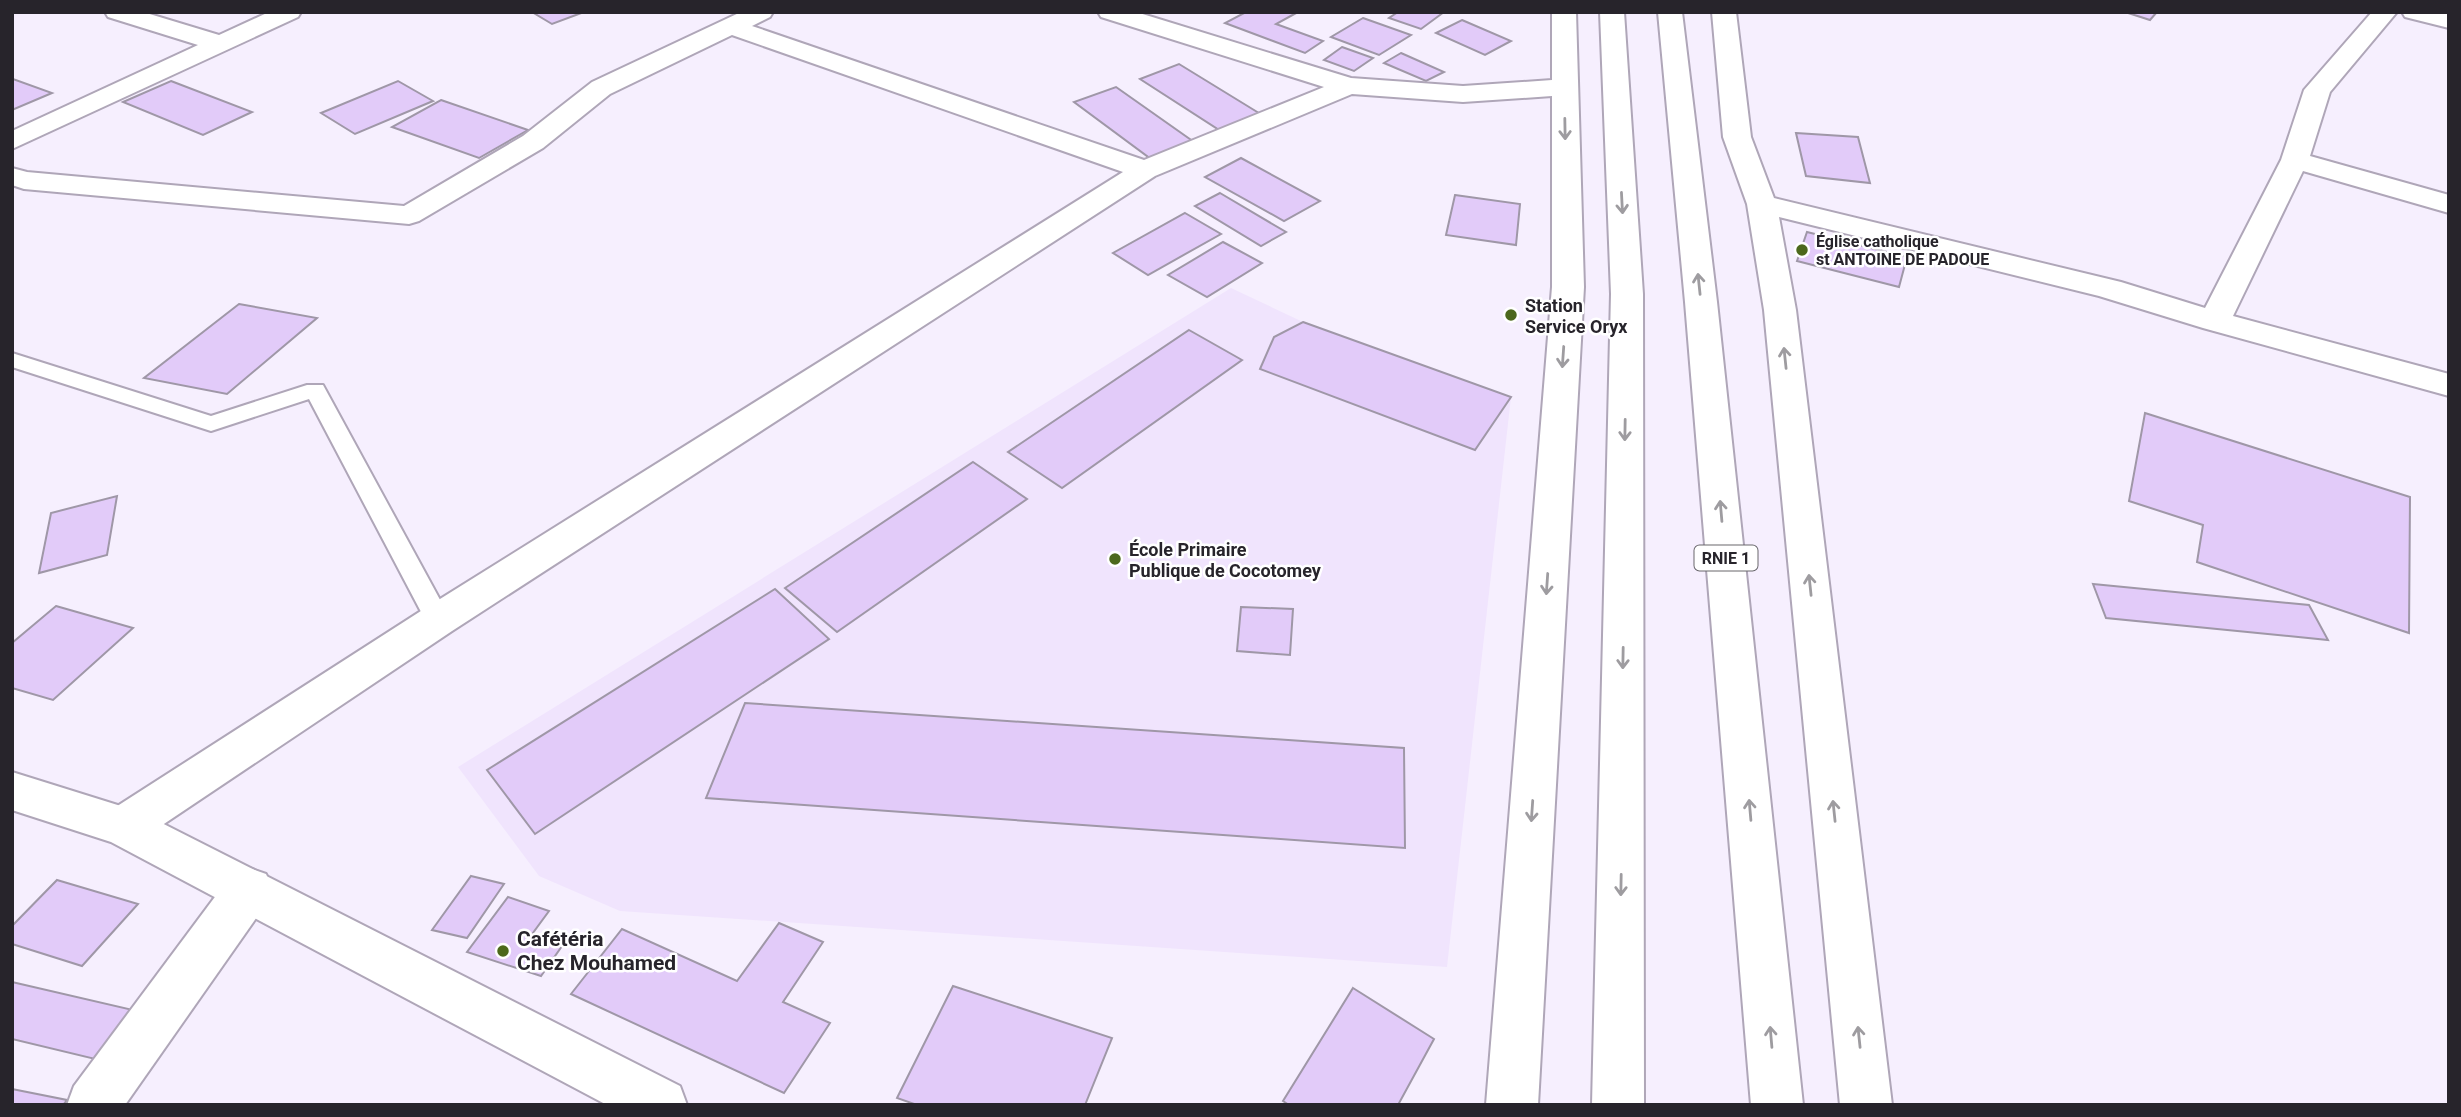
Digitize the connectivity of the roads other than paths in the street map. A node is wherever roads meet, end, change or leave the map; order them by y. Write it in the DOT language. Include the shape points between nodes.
graph roads {
  1 [pos="117,12"];
  2 [pos="289,12"];
  3 [pos="761,12"];
  4 [pos="1110,12"];
  5 [pos="1564,12"];
  6 [pos="1612,12"];
  7 [pos="1670,12"];
  8 [pos="1724,12"];
  9 [pos="2385,12"];
  10 [pos="2414,12"];
  11 [pos="2449,21"];
  12 [pos="729,26"];
  13 [pos="219,43"];
  14 [pos="1349,86"];
  15 [pos="1564,87"];
  16 [pos="12,141"];
  17 [pos="2295,160"];
  18 [pos="1145,170"];
  19 [pos="16,182"];
  20 [pos="1762,204"];
  21 [pos="2449,204"];
  22 [pos="2214,321"];
  23 [pos="12,360"];
  24 [pos="2449,385"];
  25 [pos="438,620"];
  26 [pos="12,790"];
  27 [pos="124,826"];
  28 [pos="249,889"];
  29 [pos="93,1105"];
  30 [pos="661,1105"];
  31 [pos="1512,1105"];
  32 [pos="1618,1105"];
  33 [pos="1777,1105"];
  34 [pos="1866,1105"];
  1 -- 13 [label="main road"];
  2 -- 13 [label="main road"];
  3 -- 12 [label="main road"];
  4 -- 14 [label="main road"];
  5 -- 15 [label="main road"];
  6 -- 32 [label="main road, one-way" via="1627,294"];
  33 -- 7 [label="main road, RNIE 1, one-way"];
  8 -- 20 [label="main road" via="1737,137"];
  9 -- 17 [label="main road" via="2317,90"];
  10 -- 11 [label="main road"];
  12 -- 18 [label="main road"];
  12 -- 19 [label="main road" via="601,88 533,142 409,215"];
  13 -- 16 [label="main road"];
  14 -- 15 [label="main road" via="1463,94"];
  14 -- 18 [label="main road"];
  15 -- 31 [label="main road, one-way" via="1568,287"];
  17 -- 21 [label="main road"];
  17 -- 22 [label="main road"];
  18 -- 25 [label="main road"];
  20 -- 22 [label="main road" via="2110,289"];
  34 -- 20 [label="main road, one-way" via="1780,310"];
  22 -- 24 [label="main road"];
  23 -- 25 [label="lane" via="211,424 316,390"];
  25 -- 27 [label="main road"];
  26 -- 27 [label="main road"];
  27 -- 28 [label="main road"];
  28 -- 29 [label="main road"];
  28 -- 30 [label="main road"];
}
